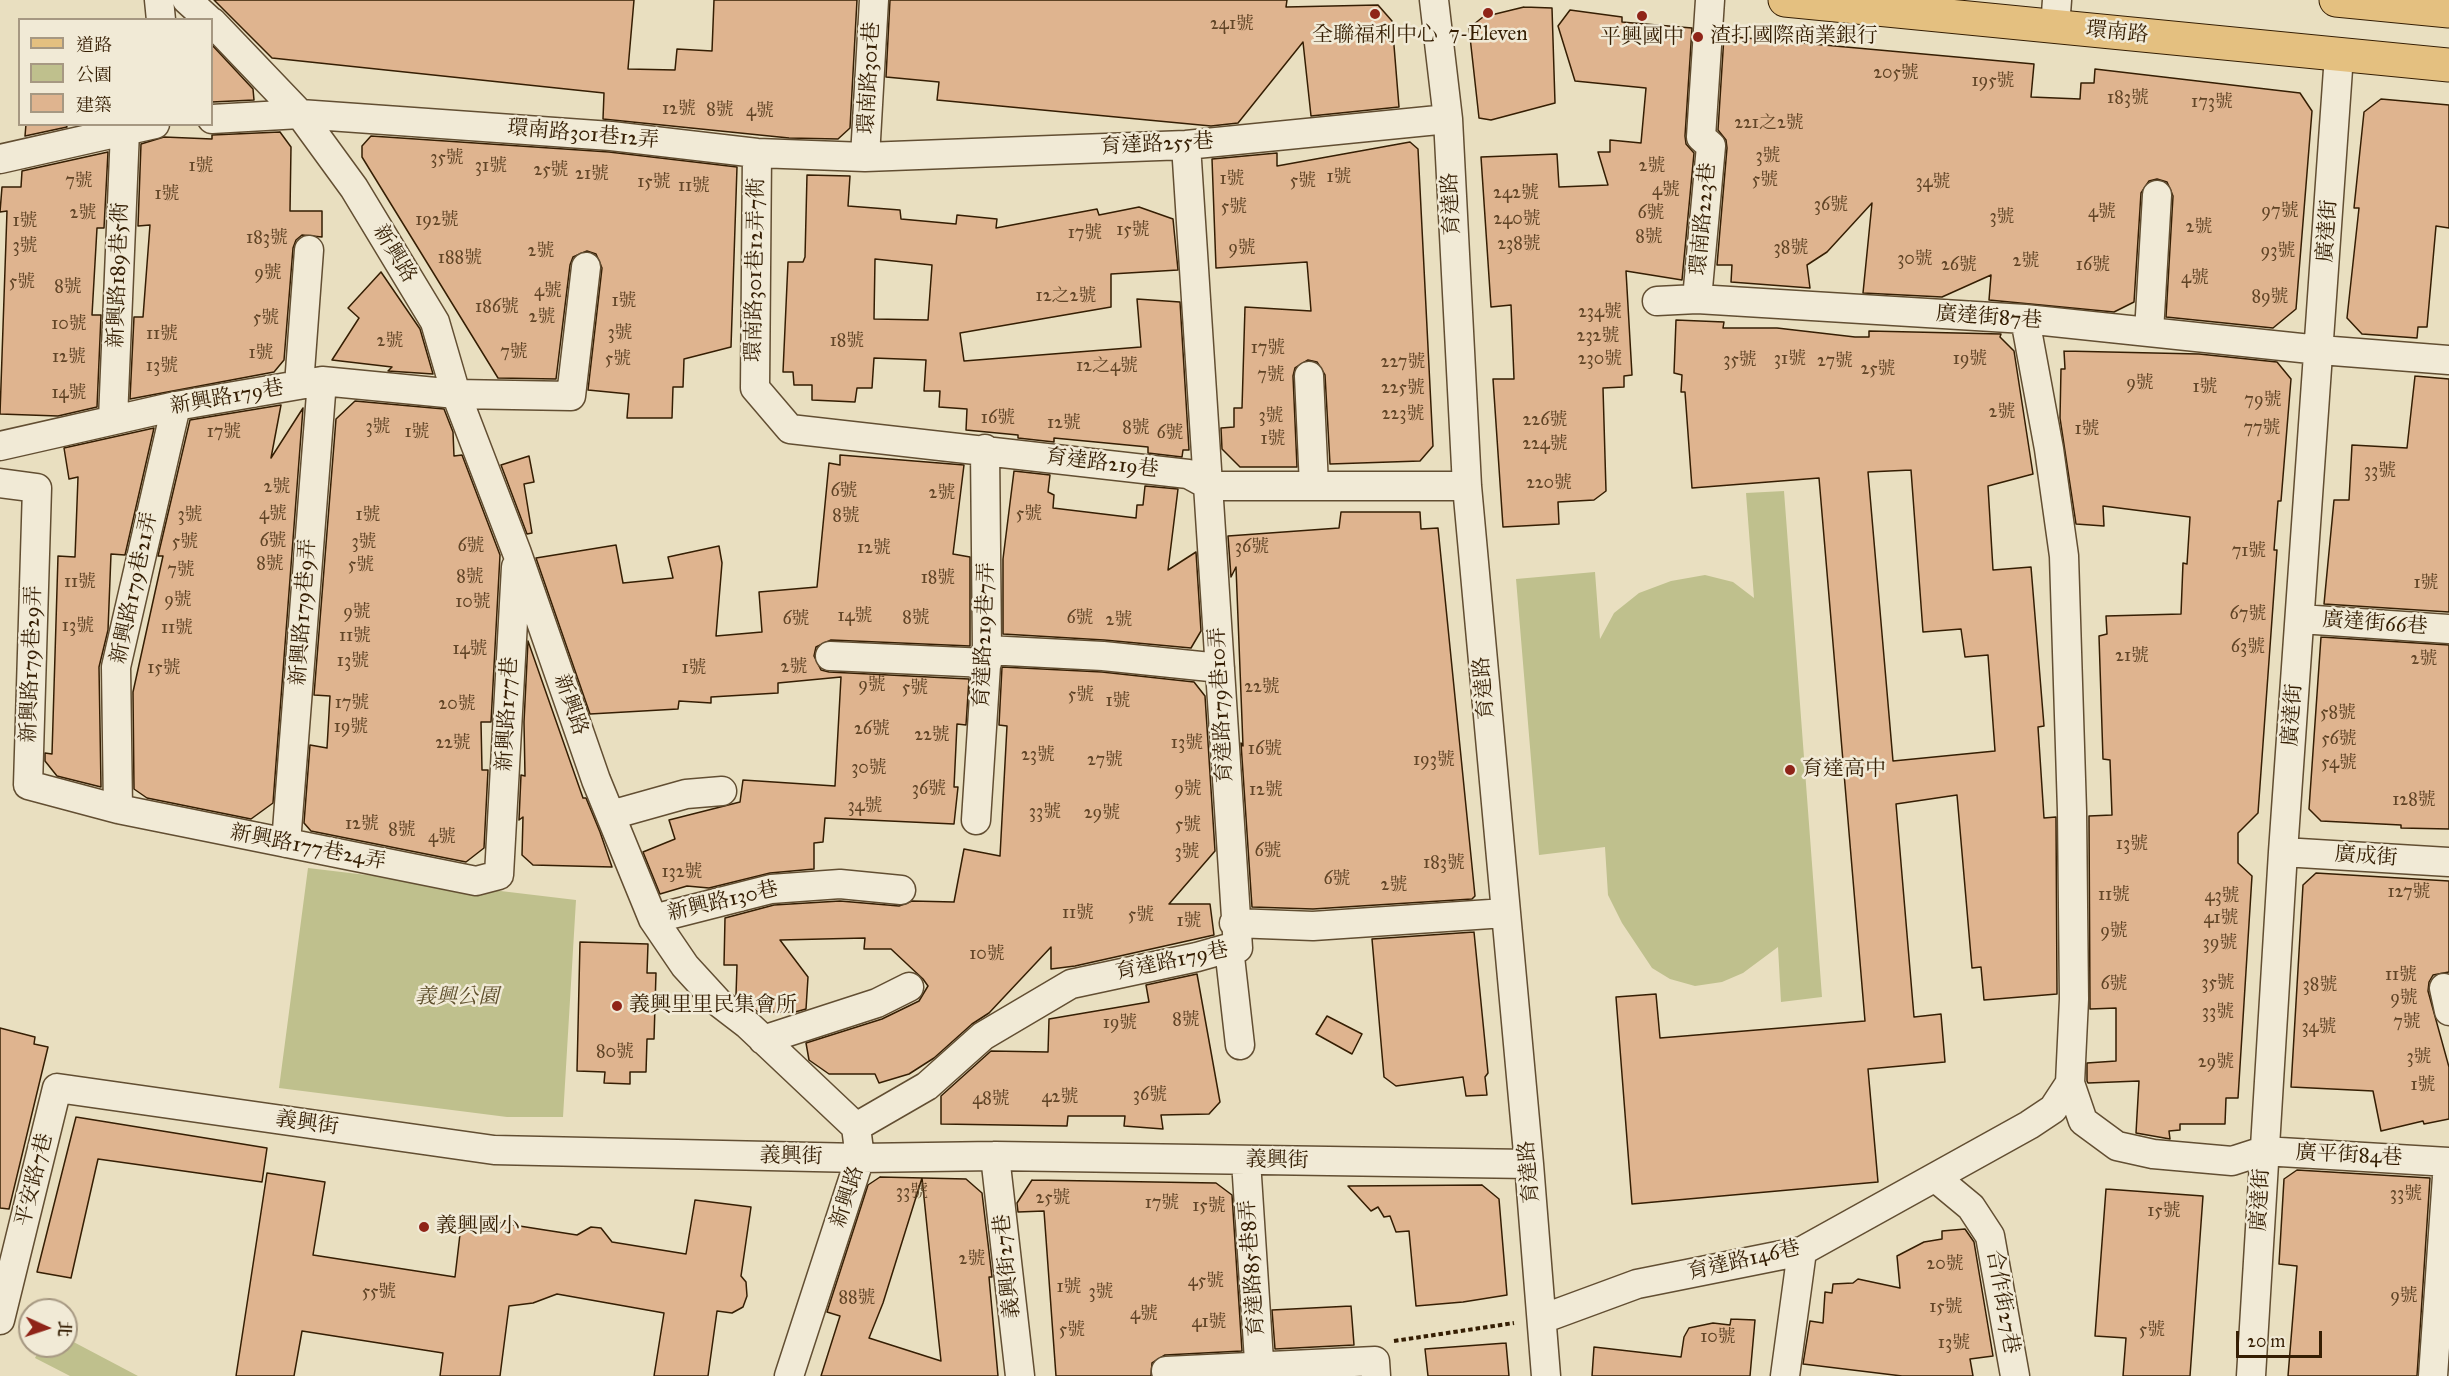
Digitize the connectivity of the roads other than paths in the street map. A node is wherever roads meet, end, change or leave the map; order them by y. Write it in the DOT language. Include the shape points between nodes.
graph roads {
  1 [pos="159,0"];
  2 [pos="187,0"];
  3 [pos="874,0"];
  4 [pos="1434,0"];
  5 [pos="1710,0"];
  6 [pos="1785,0"];
  7 [pos="2336,0"];
  8 [pos="2449,11"];
  9 [pos="2056,13"];
  10 [pos="161,18"];
  11 [pos="207,18"];
  12 [pos="213,24"];
  13 [pos="2339,55"];
  14 [pos="2449,65"];
  15 [pos="300,114"];
  16 [pos="213,119"];
  17 [pos="1448,119"];
  18 [pos="146,126"];
  19 [pos="125,131"];
  20 [pos="1186,145"];
  21 [pos="757,153"];
  22 [pos="865,157"];
  23 [pos="0,159"];
  24 [pos="2157,195"];
  25 [pos="309,250"];
  26 [pos="586,267"];
  27 [pos="1697,299"];
  28 [pos="1657,301"];
  29 [pos="2025,320"];
  30 [pos="2149,332"];
  31 [pos="2320,350"];
  32 [pos="2449,360"];
  33 [pos="1309,376"];
  34 [pos="310,383"];
  35 [pos="755,388"];
  36 [pos="456,394"];
  37 [pos="176,406"];
  38 [pos="113,419"];
  39 [pos="0,446"];
  40 [pos="985,449"];
  41 [pos="0,483"];
  42 [pos="1210,486"];
  43 [pos="1314,486"];
  44 [pos="1467,486"];
  45 [pos="517,553"];
  46 [pos="2300,619"];
  47 [pos="2449,629"];
  48 [pos="830,656"];
  49 [pos="987,656"];
  50 [pos="1220,668"];
  51 [pos="722,791"];
  52 [pos="118,809"];
  53 [pos="610,815"];
  54 [pos="976,820"];
  55 [pos="286,843"];
  56 [pos="2283,852"];
  57 [pos="2449,862"];
  58 [pos="499,875"];
  59 [pos="901,890"];
  60 [pos="1505,913"];
  61 [pos="653,919"];
  62 [pos="1232,936"];
  63 [pos="909,987"];
  64 [pos="763,1040"];
  65 [pos="1240,1045"];
  66 [pos="2070,1083"];
  67 [pos="57,1088"];
  68 [pos="856,1127"];
  69 [pos="2263,1151"];
  70 [pos="995,1156"];
  71 [pos="860,1158"];
  72 [pos="1246,1161"];
  73 [pos="2449,1162"];
  74 [pos="1529,1164"];
  75 [pos="1936,1178"];
  76 [pos="1802,1251"];
  77 [pos="1,1311"];
  78 [pos="1542,1318"];
  79 [pos="1375,1368"];
  80 [pos="1166,1371"];
  81 [pos="1260,1371"];
  82 [pos="789,1376"];
  83 [pos="1020,1376"];
  84 [pos="1546,1376"];
  85 [pos="1785,1376"];
  86 [pos="2015,1376"];
  87 [pos="2251,1376"];
  88 [pos="2433,1376"];
  1 -- 10 [label="street"];
  2 -- 11 [label="street, 新興路"];
  3 -- 22 [label="street, 環南路301巷"];
  4 -- 17 [label="street, 育達路"];
  5 -- 27 [label="street, 環南路223巷" via="1701,137 1711,146"];
  6 -- 9 [label="main road, 環南路"];
  7 -- 8 [label="main road"];
  9 -- 13 [label="main road, 環南路"];
  12 -- 15 [label="street, 新興路"];
  13 -- 14 [label="main road, 環南路"];
  13 -- 31 [label="street, 廣達街"];
  15 -- 16 [label="street, 環南路301巷12弄"];
  15 -- 21 [label="street, 環南路301巷12弄" via="611,136"];
  15 -- 36 [label="street, 新興路" via="354,188 435,322"];
  17 -- 20 [label="street, 育達路255巷"];
  17 -- 44 [label="street, 育達路"];
  18 -- 19 [label="street"];
  19 -- 23 [label="street"];
  19 -- 38 [label="street, 新興路189巷5衖"];
  20 -- 22 [label="street, 育達路255巷"];
  20 -- 42 [label="street, 育達路179巷10弄"];
  21 -- 22 [label="street, 環南路301巷12弄"];
  21 -- 35 [label="street, 環南路301巷12弄7衖"];
  24 -- 30 [label="street"];
  25 -- 34 [label="street, 新興路179巷9弄"];
  26 -- 36 [label="street, 新興路179巷" via="571,396"];
  27 -- 28 [label="street, 廣達街87巷"];
  27 -- 29 [label="street, 廣達街87巷"];
  29 -- 30 [label="street, 廣達街87巷"];
  29 -- 66 [label="street" via="2064,556 2072,811 2074,999"];
  30 -- 31 [label="street, 廣達街87巷"];
  31 -- 32 [label="street, 廣達街87巷"];
  31 -- 46 [label="street, 廣達街"];
  33 -- 43 [label="street"];
  34 -- 36 [label="street, 新興路179巷"];
  34 -- 37 [label="street, 新興路179巷"];
  34 -- 55 [label="street, 新興路179巷9弄"];
  35 -- 40 [label="street, 育達路219巷" via="790,429"];
  36 -- 45 [label="street, 新興路"];
  37 -- 38 [label="street, 新興路179巷"];
  37 -- 52 [label="street, 新興路179巷21弄" via="116,667"];
  38 -- 39 [label="street, 新興路179巷"];
  40 -- 42 [label="street, 育達路219巷" via="1188,474"];
  40 -- 49 [label="street, 育達路219巷7弄"];
  41 -- 52 [label="street, 新興路179巷29弄" via="37,488 28,785"];
  42 -- 43 [label="street, 育達路219巷"];
  42 -- 50 [label="street, 育達路179巷10弄"];
  43 -- 44 [label="street, 育達路219巷"];
  44 -- 60 [label="street, 育達路"];
  45 -- 53 [label="street, 新興路"];
  45 -- 58 [label="street, 新興路177巷"];
  46 -- 47 [label="street, 廣達街66巷"];
  46 -- 56 [label="street, 廣達街"];
  48 -- 49 [label="street"];
  49 -- 50 [label="street" via="1103,656"];
  49 -- 54 [label="street, 育達路219巷7弄"];
  50 -- 62 [label="street, 育達路179巷10弄"];
  51 -- 53 [label="street" via="687,794"];
  52 -- 55 [label="street, 新興路177巷24弄"];
  53 -- 61 [label="street, 新興路"];
  55 -- 58 [label="street, 新興路177巷24弄" via="476,881"];
  56 -- 57 [label="street, 廣成街"];
  56 -- 69 [label="street, 廣達街"];
  59 -- 61 [label="street, 新興路130巷" via="840,884 771,889"];
  60 -- 62 [label="street, 育達路179巷" via="1313,926"];
  60 -- 74 [label="street, 育達路"];
  61 -- 64 [label="street, 新興路" via="717,1002"];
  62 -- 65 [label="street, 育達路179巷10弄"];
  62 -- 68 [label="street, 育達路179巷" via="1197,957 1071,984 983,1036 927,1086"];
  63 -- 64 [label="street" via="877,1003"];
  64 -- 68 [label="street, 新興路"];
  66 -- 69 [label="street, 廣平街84巷" via="2083,1121 2117,1146 2153,1154 2232,1161"];
  66 -- 75 [label="street, 育達路146巷" via="2053,1109"];
  67 -- 71 [label="street, 義興街" via="494,1150"];
  67 -- 77 [label="street, 平安路7巷"];
  68 -- 71 [label="street, 新興路"];
  69 -- 73 [label="street, 廣平街84巷"];
  69 -- 87 [label="street, 廣達街"];
  70 -- 71 [label="street, 義興街"];
  70 -- 72 [label="street, 義興街"];
  70 -- 83 [label="street, 義興街27巷"];
  71 -- 82 [label="street, 新興路"];
  72 -- 74 [label="street, 義興街"];
  72 -- 81 [label="street, 育達路85巷8弄"];
  73 -- 88 [label="street"];
  74 -- 78 [label="street, 育達路"];
  75 -- 76 [label="street, 育達路146巷"];
  75 -- 86 [label="street, 合作街27巷" via="1971,1207 1990,1236"];
  76 -- 78 [label="street, 育達路146巷" via="1637,1284"];
  76 -- 85 [label="street"];
  78 -- 84 [label="street, 育達路"];
  79 -- 81 [label="street"];
  80 -- 81 [label="street"];
}
